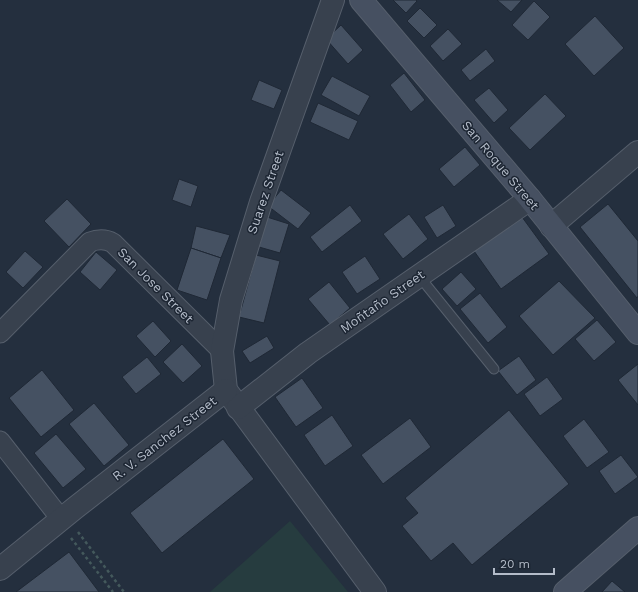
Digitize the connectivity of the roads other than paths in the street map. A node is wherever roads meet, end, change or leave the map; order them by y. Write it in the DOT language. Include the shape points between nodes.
graph roads {
  1 [pos="333,0"];
  2 [pos="360,0"];
  3 [pos="638,152"];
  4 [pos="530,199"];
  5 [pos="551,226"];
  6 [pos="419,276"];
  7 [pos="0,333"];
  8 [pos="638,333"];
  9 [pos="222,351"];
  10 [pos="494,369"];
  11 [pos="226,390"];
  12 [pos="238,408"];
  13 [pos="0,441"];
  14 [pos="62,519"];
  15 [pos="638,528"];
  16 [pos="0,569"];
  17 [pos="375,592"];
  18 [pos="565,592"];
  1 -- 9 [label="street, Suarez Street" via="261,202 231,300"];
  2 -- 4 [label="main road, San Roque Street"];
  3 -- 5 [label="street"];
  4 -- 5 [label="main road, San Roque Street"];
  4 -- 6 [label="street, Moñtaño Street"];
  5 -- 8 [label="main road, San Roque Street"];
  6 -- 10 [label="lane"];
  6 -- 12 [label="street, Moñtaño Street" via="308,353"];
  7 -- 9 [label="street, San Jose Street" via="90,242 102,240 114,243"];
  9 -- 11 [label="street, Suarez Street"];
  11 -- 12 [label="street, R. V. Sanchez Street"];
  11 -- 14 [label="street, R. V. Sanchez Street"];
  12 -- 17 [label="street, R. V. Sanchez Street"];
  13 -- 14 [label="street"];
  14 -- 16 [label="street, R. V. Sanchez Street"];
  15 -- 18 [label="main road"];
}
